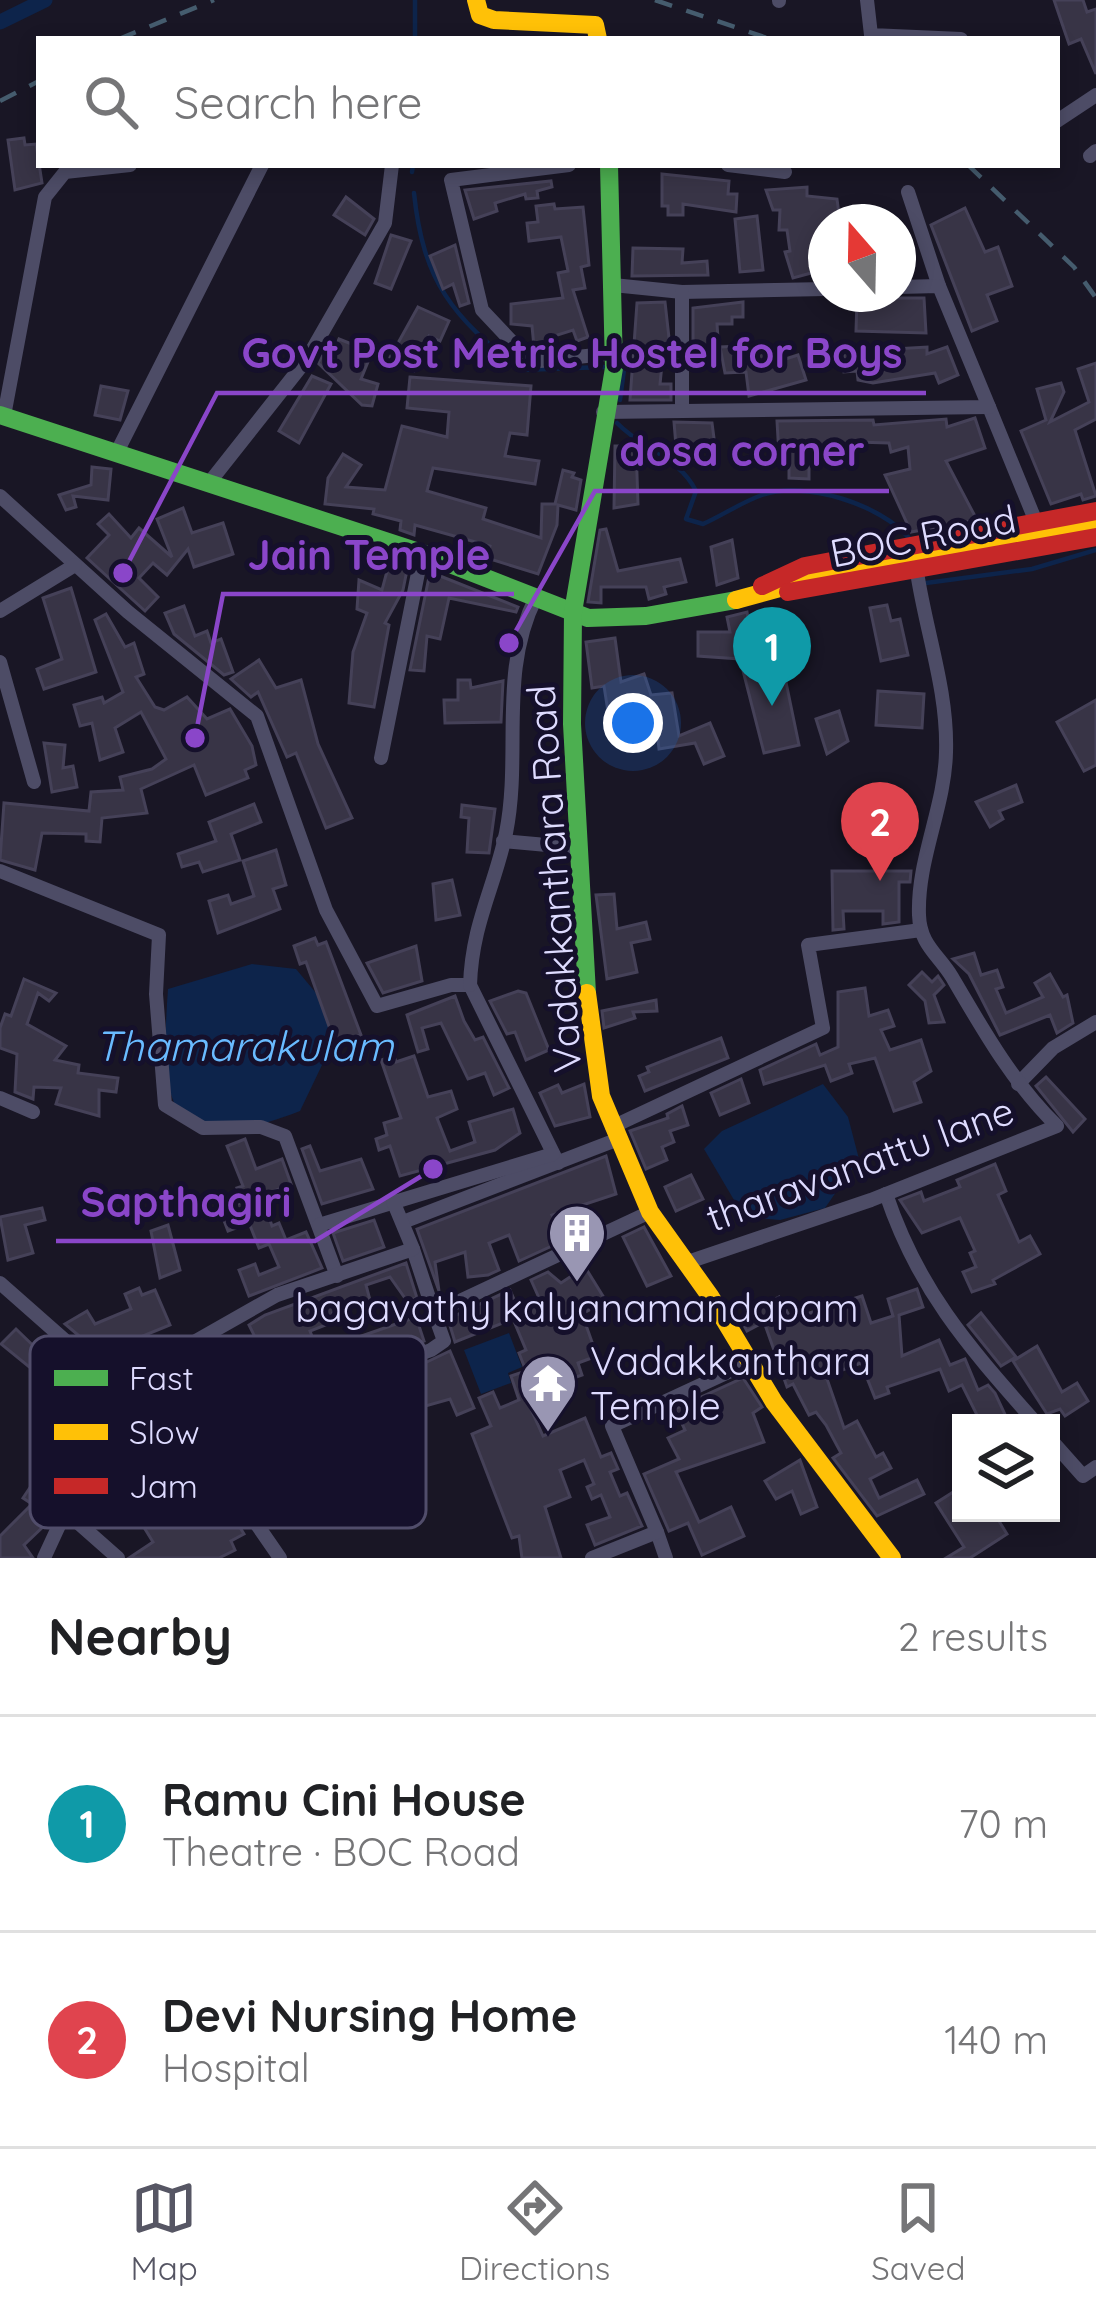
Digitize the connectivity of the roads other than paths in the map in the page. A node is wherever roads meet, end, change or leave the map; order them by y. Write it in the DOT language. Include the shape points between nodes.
graph roads {
  1 [pos="476,0"];
  2 [pos="867,0"];
  3 [pos="598,36"];
  4 [pos="894,36"];
  5 [pos="1096,94"];
  6 [pos="1060,119"];
  7 [pos="102,168"];
  8 [pos="260,168"];
  9 [pos="392,168"];
  10 [pos="552,168"];
  11 [pos="609,168"];
  12 [pos="752,168"];
  13 [pos="784,172"];
  14 [pos="908,192"];
  15 [pos="613,285"];
  16 [pos="939,286"];
  17 [pos="916,287"];
  18 [pos="808,289"];
  19 [pos="682,292"];
  20 [pos="614,353"];
  21 [pos="682,407"];
  22 [pos="988,407"];
  23 [pos="603,412"];
  24 [pos="2,415"];
  25 [pos="116,454"];
  26 [pos="209,483"];
  27 [pos="0,496"];
  28 [pos="1096,511"];
  29 [pos="1036,522"];
  30 [pos="1096,524"];
  31 [pos="1096,537"];
  32 [pos="422,553"];
  33 [pos="75,566"];
  34 [pos="917,572"];
  35 [pos="761,592"];
  36 [pos="536,596"];
  37 [pos="731,601"];
  38 [pos="0,611"];
  39 [pos="573,613"];
  40 [pos="0,662"];
  41 [pos="381,758"];
  42 [pos="34,782"];
  43 [pos="503,841"];
  44 [pos="580,848"];
  45 [pos="0,871"];
  46 [pos="922,930"];
  47 [pos="470,985"];
  48 [pos="1096,1022"];
  49 [pos="1018,1084"];
  50 [pos="0,1098"];
  51 [pos="33,1112"];
  52 [pos="614,1134"];
  53 [pos="556,1159"];
  54 [pos="886,1194"];
  55 [pos="394,1201"];
  56 [pos="650,1212"];
  57 [pos="404,1222"];
  58 [pos="319,1225"];
  59 [pos="412,1249"];
  60 [pos="685,1263"];
  61 [pos="337,1276"];
  62 [pos="0,1283"];
  63 [pos="434,1313"];
  64 [pos="60,1336"];
  65 [pos="204,1336"];
  66 [pos="426,1353"];
  67 [pos="748,1364"];
  68 [pos="1028,1414"];
  69 [pos="1060,1450"];
  70 [pos="1096,1467"];
  71 [pos="59,1528"];
  72 [pos="84,1528"];
  73 [pos="259,1528"];
  74 [pos="657,1532"];
  75 [pos="44,1558"];
  76 [pos="118,1558"];
  77 [pos="280,1558"];
  78 [pos="592,1558"];
  79 [pos="666,1558"];
  80 [pos="892,1558"];
  1 -- 3 [label="street" via="480,15 500,24 580,22 596,25"];
  2 -- 4 [label="street" via="871,35"];
  5 -- 6 [label="street"];
  7 -- 24 [label="street" via="65,172 45,197"];
  8 -- 25 [label="street"];
  9 -- 26 [label="street" via="385,223 307,359"];
  10 -- 20 [label="street" via="452,180 482,310 531,362"];
  11 -- 15 [label="street, Vadakkanthara Road"];
  12 -- 13 [label="street"];
  14 -- 16 [label="street"];
  15 -- 19 [label="street"];
  15 -- 20 [label="street, Vadakkanthara Road"];
  16 -- 17 [label="street"];
  16 -- 22 [label="street"];
  18 -- 19 [label="street"];
  19 -- 21 [label="street"];
  20 -- 23 [label="street, Vadakkanthara Road"];
  21 -- 22 [label="street"];
  21 -- 23 [label="street"];
  22 -- 29 [label="street"];
  23 -- 39 [label="street, Vadakkanthara Road"];
  24 -- 25 [label="street"];
  25 -- 26 [label="street"];
  26 -- 32 [label="street"];
  27 -- 33 [label="street"];
  28 -- 29 [label="street"];
  29 -- 37 [label="street" via="805,566"];
  30 -- 35 [label="street"];
  31 -- 34 [label="street, BOC Road"];
  32 -- 36 [label="street"];
  32 -- 41 [label="street"];
  33 -- 38 [label="street"];
  33 -- 47 [label="street" via="257,716 326,910 377,1006"];
  34 -- 35 [label="street, BOC Road"];
  34 -- 46 [label="street" via="943,689 946,755 924,868"];
  35 -- 37 [label="street"];
  36 -- 39 [label="street"];
  36 -- 43 [label="street" via="514,664"];
  37 -- 39 [label="street" via="610,620"];
  39 -- 44 [label="street, Vadakkanthara Road"];
  40 -- 42 [label="street"];
  43 -- 44 [label="street"];
  43 -- 47 [label="street" via="472,938"];
  44 -- 52 [label="street, Vadakkanthara Road" via="588,1010"];
  45 -- 58 [label="street" via="158,935 165,1105 203,1128 261,1127 285,1136"];
  46 -- 49 [label="street"];
  46 -- 52 [label="street" via="808,945 823,1028"];
  47 -- 53 [label="street"];
  48 -- 49 [label="street" via="1053,1048"];
  49 -- 54 [label="street, tharavanattu lane" via="1057,1126"];
  50 -- 51 [label="street"];
  52 -- 53 [label="street"];
  52 -- 56 [label="street, Vadakkanthara Road"];
  53 -- 55 [label="street"];
  53 -- 57 [label="street"];
  54 -- 60 [label="street, tharavanattu lane"];
  54 -- 68 [label="street" via="936,1306"];
  55 -- 57 [label="street"];
  55 -- 58 [label="street"];
  56 -- 60 [label="street, Vadakkanthara Road"];
  56 -- 63 [label="street"];
  57 -- 59 [label="street"];
  58 -- 61 [label="street"];
  59 -- 61 [label="street"];
  59 -- 63 [label="street"];
  60 -- 67 [label="street, Vadakkanthara Road"];
  61 -- 65 [label="street" via="277,1295"];
  62 -- 64 [label="street"];
  63 -- 66 [label="street" via="444,1341"];
  67 -- 74 [label="street" via="612,1426"];
  67 -- 80 [label="street, Vadakkanthara Road"];
  69 -- 70 [label="street" via="1083,1476"];
  71 -- 75 [label="street"];
  72 -- 76 [label="street"];
  73 -- 77 [label="street"];
  74 -- 78 [label="street"];
  74 -- 79 [label="street"];
}
